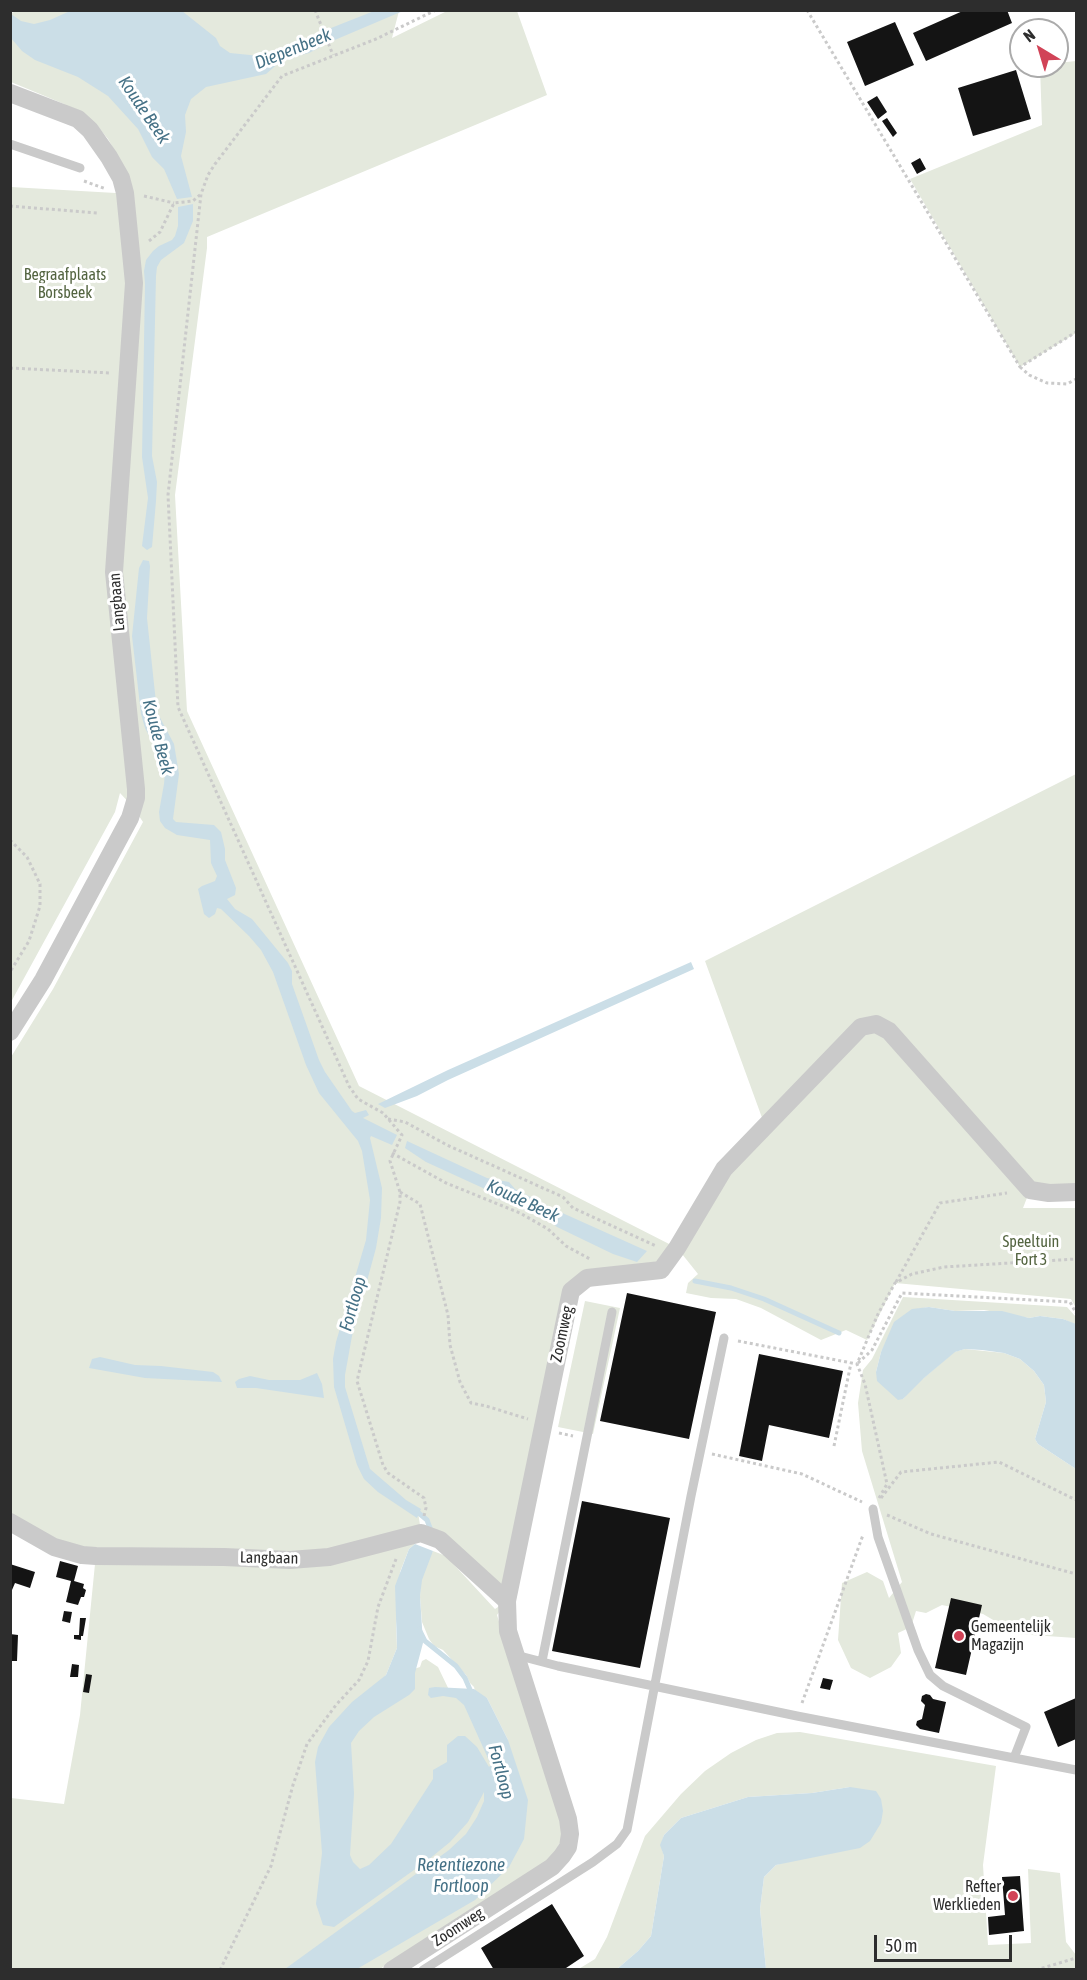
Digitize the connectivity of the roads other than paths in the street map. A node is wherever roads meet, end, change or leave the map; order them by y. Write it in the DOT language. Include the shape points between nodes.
graph roads {
  1 [pos="10,93"];
  2 [pos="10,144"];
  3 [pos="80,168"];
  4 [pos="10,1032"];
  5 [pos="1077,1192"];
  6 [pos="612,1312"];
  7 [pos="724,1338"];
  8 [pos="873,1509"];
  9 [pos="10,1522"];
  10 [pos="507,1601"];
  11 [pos="516,1655"];
  12 [pos="542,1661"];
  13 [pos="655,1686"];
  14 [pos="1014,1758"];
  15 [pos="1077,1770"];
  16 [pos="392,1970"];
  17 [pos="423,1970"];
  1 -- 4 [label="street, Langbaan" via="78,119 116,168 134,283 114,572 136,798 130,818 43,980"];
  2 -- 3 [label="lane"];
  5 -- 10 [label="street, Zoomweg" via="1030,1190 889,1031 876,1024 861,1027 724,1169 661,1270 587,1278 571,1291"];
  6 -- 12 [label="lane"];
  7 -- 13 [label="lane"];
  8 -- 14 [label="lane" via="878,1538 930,1675 943,1686 1026,1726"];
  9 -- 10 [label="street, Langbaan" via="54,1547 96,1556 290,1560 329,1557 423,1536"];
  10 -- 11 [label="street, Zoomweg" via="508,1631"];
  11 -- 12 [label="lane"];
  11 -- 16 [label="street, Zoomweg" via="568,1819 568,1847 552,1867"];
  12 -- 13 [label="lane"];
  13 -- 14 [label="lane"];
  13 -- 17 [label="lane" via="627,1830 617,1844"];
  14 -- 15 [label="lane"];
}
